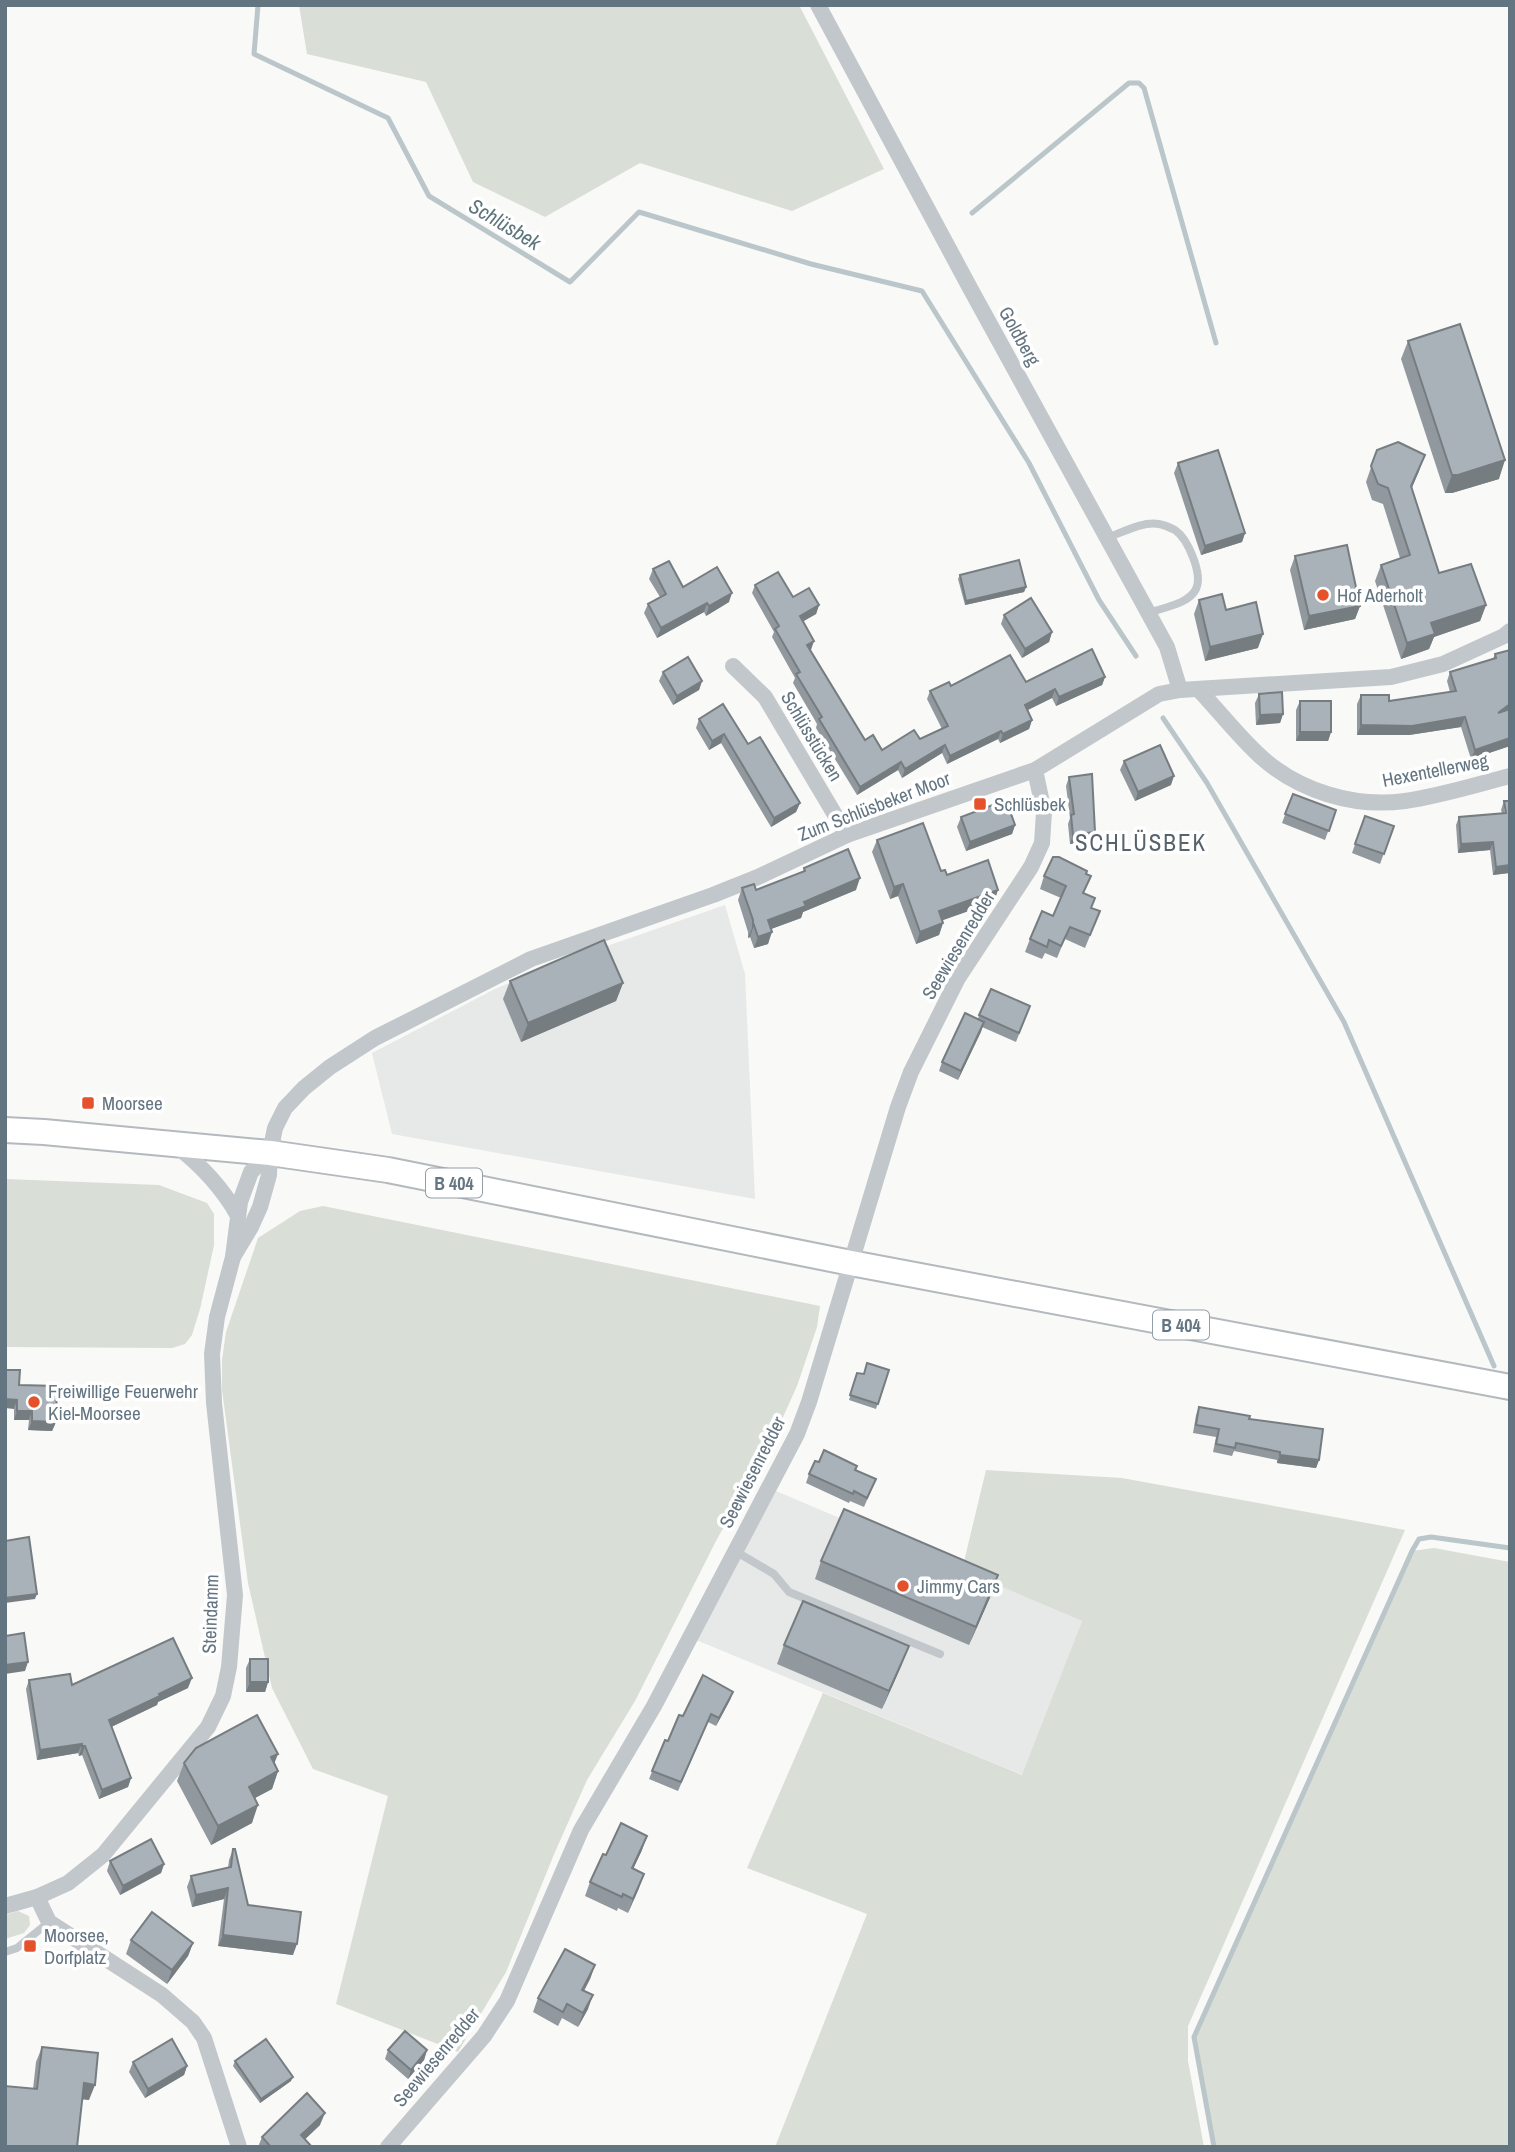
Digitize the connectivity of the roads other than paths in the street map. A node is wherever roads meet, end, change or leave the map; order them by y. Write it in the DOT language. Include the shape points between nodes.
graph roads {
  1 [pos="818,5"];
  2 [pos="1107,538"];
  3 [pos="1148,612"];
  4 [pos="1510,631"];
  5 [pos="733,666"];
  6 [pos="1198,689"];
  7 [pos="1180,690"];
  8 [pos="1035,770"];
  9 [pos="1510,776"];
  10 [pos="847,835"];
  11 [pos="5,1130"];
  12 [pos="173,1143"];
  13 [pos="270,1153"];
  14 [pos="237,1214"];
  15 [pos="233,1257"];
  16 [pos="852,1263"];
  17 [pos="1510,1387"];
  18 [pos="735,1551"];
  19 [pos="940,1654"];
  20 [pos="37,1897"];
  21 [pos="5,1906"];
  22 [pos="49,1922"];
  23 [pos="5,1952"];
  24 [pos="239,2147"];
  25 [pos="388,2147"];
  1 -- 2 [label="street, Goldberg"];
  2 -- 3 [label="street, Goldberg"];
  2 -- 3 [label="lane" via="1158,524 1184,539 1198,574 1196,589 1185,600"];
  3 -- 7 [label="street, Goldberg" via="1167,647"];
  4 -- 6 [label="street, Zum Schlüsbeker Moor" via="1443,664 1391,677"];
  5 -- 10 [label="street, Schlüsstücken" via="765,697"];
  6 -- 7 [label="street, Zum Schlüsbeker Moor"];
  6 -- 9 [label="street, Hexentellerweg" via="1260,756 1284,774 1332,796 1381,803 1405,801"];
  7 -- 8 [label="street, Zum Schlüsbeker Moor" via="1159,694"];
  8 -- 10 [label="street, Zum Schlüsbeker Moor"];
  8 -- 16 [label="street, Seewiesenredder" via="1044,812 1042,843 958,978 911,1072"];
  10 -- 13 [label="street, Zum Schlüsbeker Moor" via="713,895 531,959 375,1038 291,1100 278,1120"];
  11 -- 12 [label="main road, B 404"];
  12 -- 13 [label="main road, B 404"];
  12 -- 14 [label="street" via="208,1173"];
  13 -- 14 [label="street, Steindamm" via="251,1172"];
  13 -- 15 [label="street, Steindamm" via="260,1207"];
  13 -- 16 [label="main road, B 404" via="388,1170"];
  14 -- 15 [label="street, Steindamm"];
  15 -- 20 [label="street, Steindamm" via="212,1354 236,1595 223,1696 208,1727 103,1855 68,1883"];
  16 -- 17 [label="main road, B 404"];
  16 -- 18 [label="street, Seewiesenredder" via="797,1434"];
  18 -- 19 [label="lane" via="774,1574 789,1592"];
  18 -- 25 [label="street, Seewiesenredder" via="654,1706 581,1830 507,2001 484,2036"];
  20 -- 21 [label="street, Steindamm"];
  20 -- 22 [label="street"];
  22 -- 23 [label="lane"];
  22 -- 24 [label="street" via="162,1995 193,2022 204,2038"];
}
